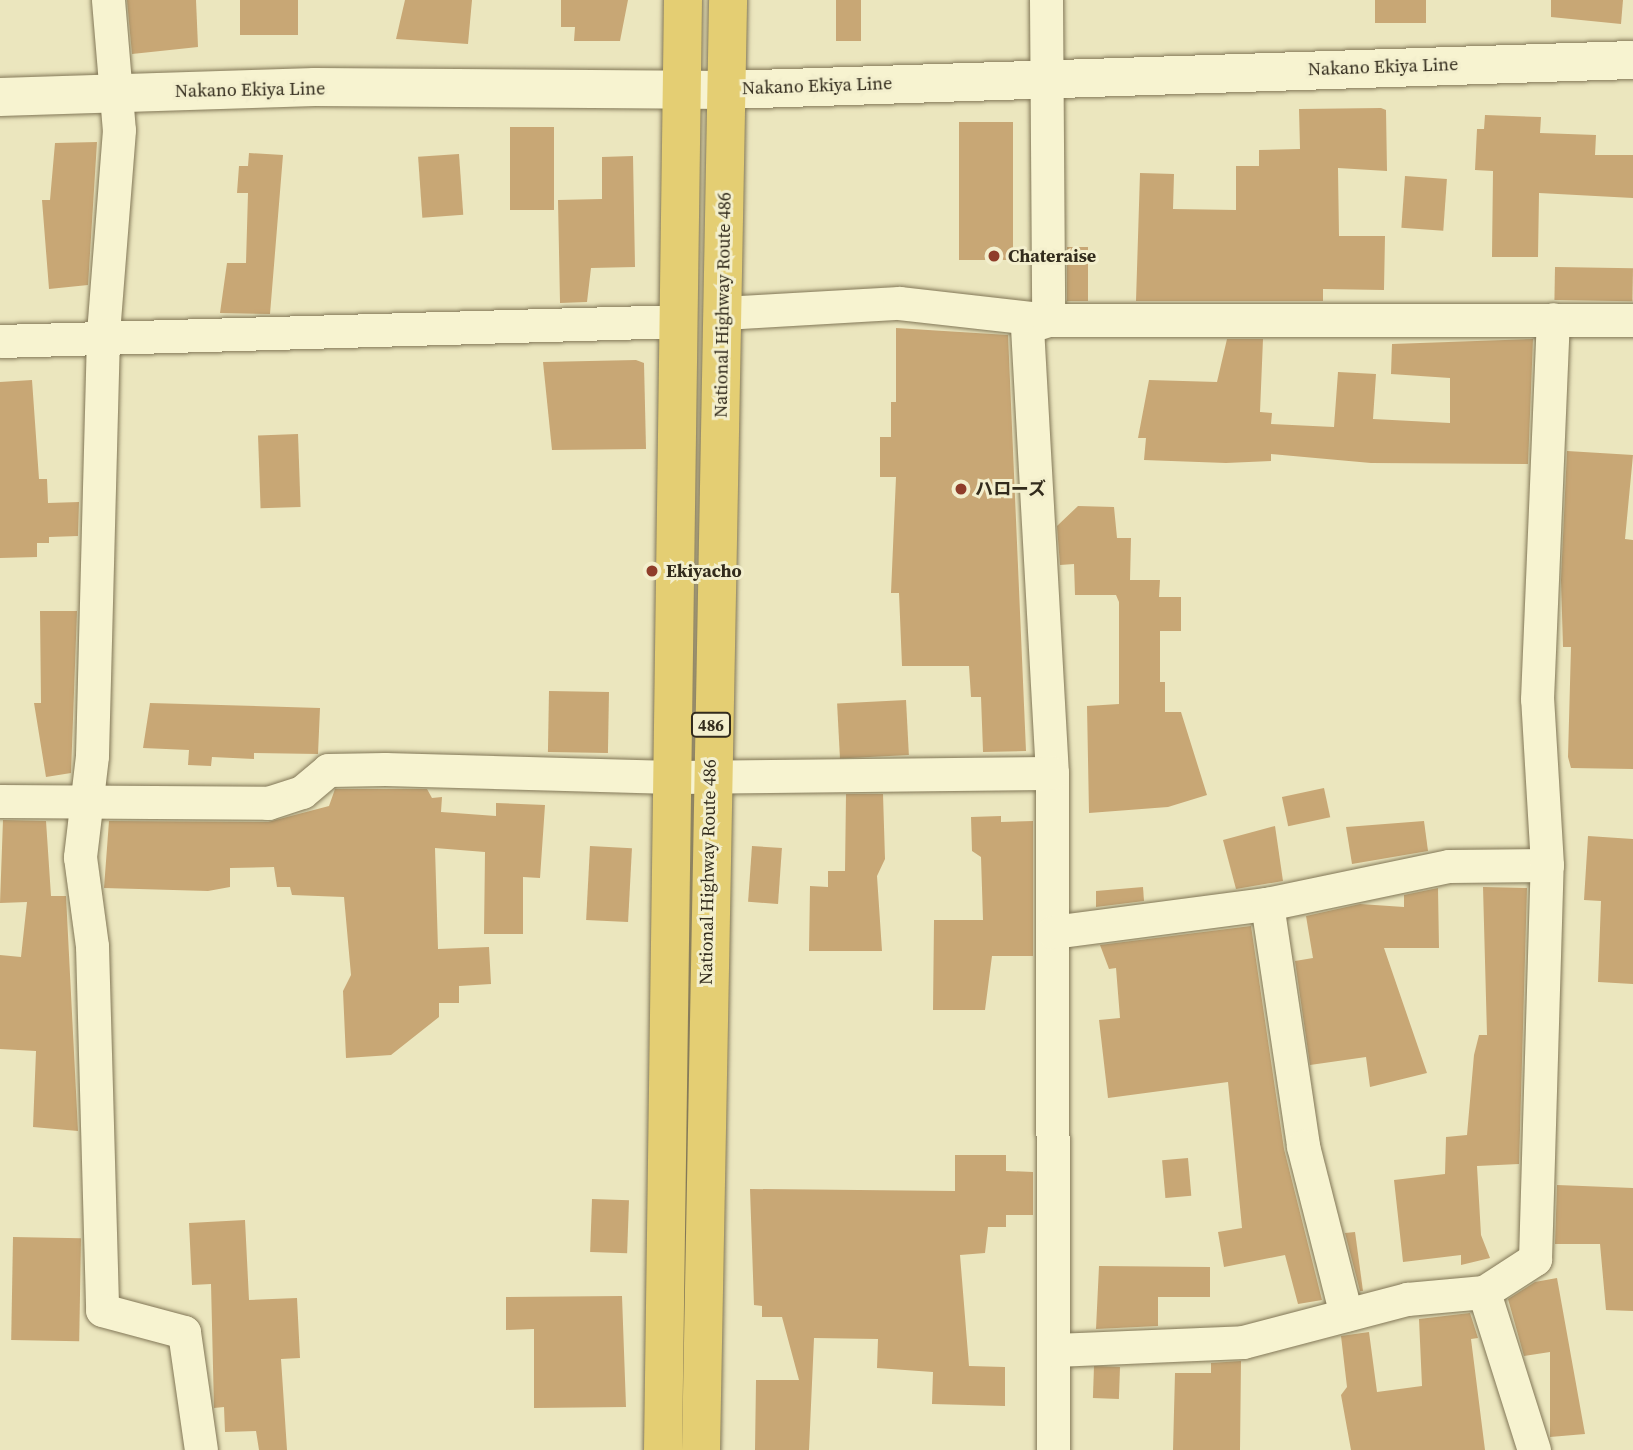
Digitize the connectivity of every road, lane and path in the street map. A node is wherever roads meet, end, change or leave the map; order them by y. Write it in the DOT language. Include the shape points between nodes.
graph roads {
  1 [pos="108,0"];
  2 [pos="683,0"];
  3 [pos="727,0"];
  4 [pos="1046,0"];
  5 [pos="1633,60"];
  6 [pos="1046,76"];
  7 [pos="681,89"];
  8 [pos="728,90"];
  9 [pos="119,93"];
  10 [pos="0,97"];
  11 [pos="723,313"];
  12 [pos="1553,319"];
  13 [pos="1048,320"];
  14 [pos="1633,320"];
  15 [pos="680,321"];
  16 [pos="103,335"];
  17 [pos="0,341"];
  18 [pos="1052,773"];
  19 [pos="691,775"];
  20 [pos="83,798"];
  21 [pos="0,801"];
  22 [pos="1547,865"];
  23 [pos="1267,904"];
  24 [pos="1053,932"];
  25 [pos="1484,1292"];
  26 [pos="1346,1315"];
  27 [pos="1055,1350"];
  28 [pos="201,1450"];
  29 [pos="663,1450"];
  30 [pos="701,1450"];
  31 [pos="1053,1450"];
  32 [pos="1534,1450"];
  1 -- 9 [label="street"];
  2 -- 7 [label="highway, National Highway Route 486 / 486"];
  3 -- 8 [label="highway, National Highway Route 486 / 486"];
  4 -- 6 [label="street"];
  5 -- 6 [label="main road, Nakano Ekiya Line"];
  6 -- 8 [label="main road, Nakano Ekiya Line"];
  6 -- 13 [label="street"];
  7 -- 8 [label="main road, Nakano Ekiya Line"];
  7 -- 9 [label="main road, Nakano Ekiya Line"];
  7 -- 15 [label="highway, National Highway Route 486 / 486"];
  8 -- 11 [label="highway, National Highway Route 486 / 486"];
  9 -- 10 [label="main road, Nakano Ekiya Line"];
  9 -- 16 [label="street"];
  11 -- 13 [label="street" via="899,303"];
  11 -- 19 [label="highway, National Highway Route 486 / 486"];
  12 -- 13 [label="street"];
  12 -- 14 [label="street"];
  12 -- 22 [label="street" via="1537,699"];
  13 -- 18 [label="street" via="1027,327"];
  15 -- 16 [label="street"];
  15 -- 19 [label="highway, National Highway Route 486 / 486"];
  16 -- 17 [label="street"];
  16 -- 20 [label="street" via="92,756"];
  18 -- 19 [label="street"];
  18 -- 24 [label="street"];
  19 -- 20 [label="street" via="328,770 302,792 268,803"];
  19 -- 29 [label="highway, National Highway Route 486 / 486"];
  19 -- 30 [label="highway, National Highway Route 486 / 486"];
  20 -- 21 [label="street"];
  20 -- 28 [label="street" via="80,858 92,946 102,1310 184,1332"];
  22 -- 23 [label="street" via="1448,866"];
  22 -- 25 [label="street" via="1535,1259"];
  23 -- 24 [label="street"];
  23 -- 26 [label="street" via="1303,1146"];
  24 -- 27 [label="street"];
  25 -- 26 [label="street" via="1406,1299"];
  25 -- 32 [label="street"];
  26 -- 27 [label="street" via="1243,1342"];
  27 -- 31 [label="street"];
}
